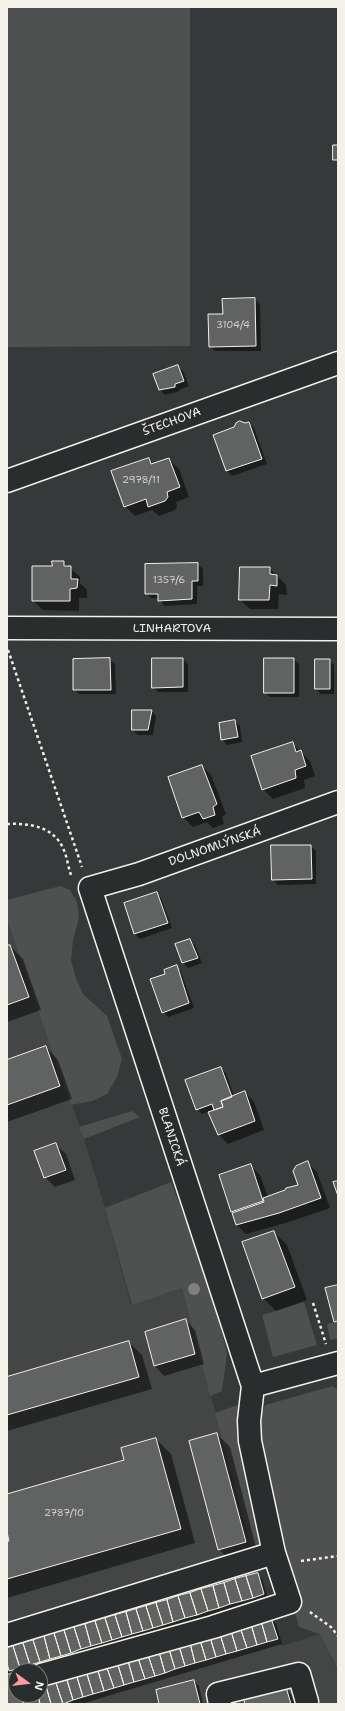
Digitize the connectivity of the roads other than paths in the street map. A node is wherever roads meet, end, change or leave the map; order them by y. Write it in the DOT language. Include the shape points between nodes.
graph roads {
  1 [pos="338,363"];
  2 [pos="7,481"];
  3 [pos="7,628"];
  4 [pos="338,629"];
  5 [pos="338,802"];
  6 [pos="81,884"];
  7 [pos="332,1355"];
  8 [pos="253,1386"];
  9 [pos="277,1560"];
  10 [pos="7,1635"];
  11 [pos="48,1673"];
  12 [pos="307,1702"];
  13 [pos="220,1704"];
  1 -- 2 [label="street, ŠTECHOVA"];
  3 -- 4 [label="street, LINHARTOVA"];
  5 -- 6 [label="street, DOLNOMLÝNSKÁ" via="139,874"];
  6 -- 8 [label="street, BLANICKÁ"];
  7 -- 8 [label="street"];
  8 -- 9 [label="street" via="249,1421 250,1441"];
  9 -- 10 [label="street"];
  9 -- 11 [label="street" via="290,1602"];
  12 -- 13 [label="street" via="299,1674 218,1694"];
}
